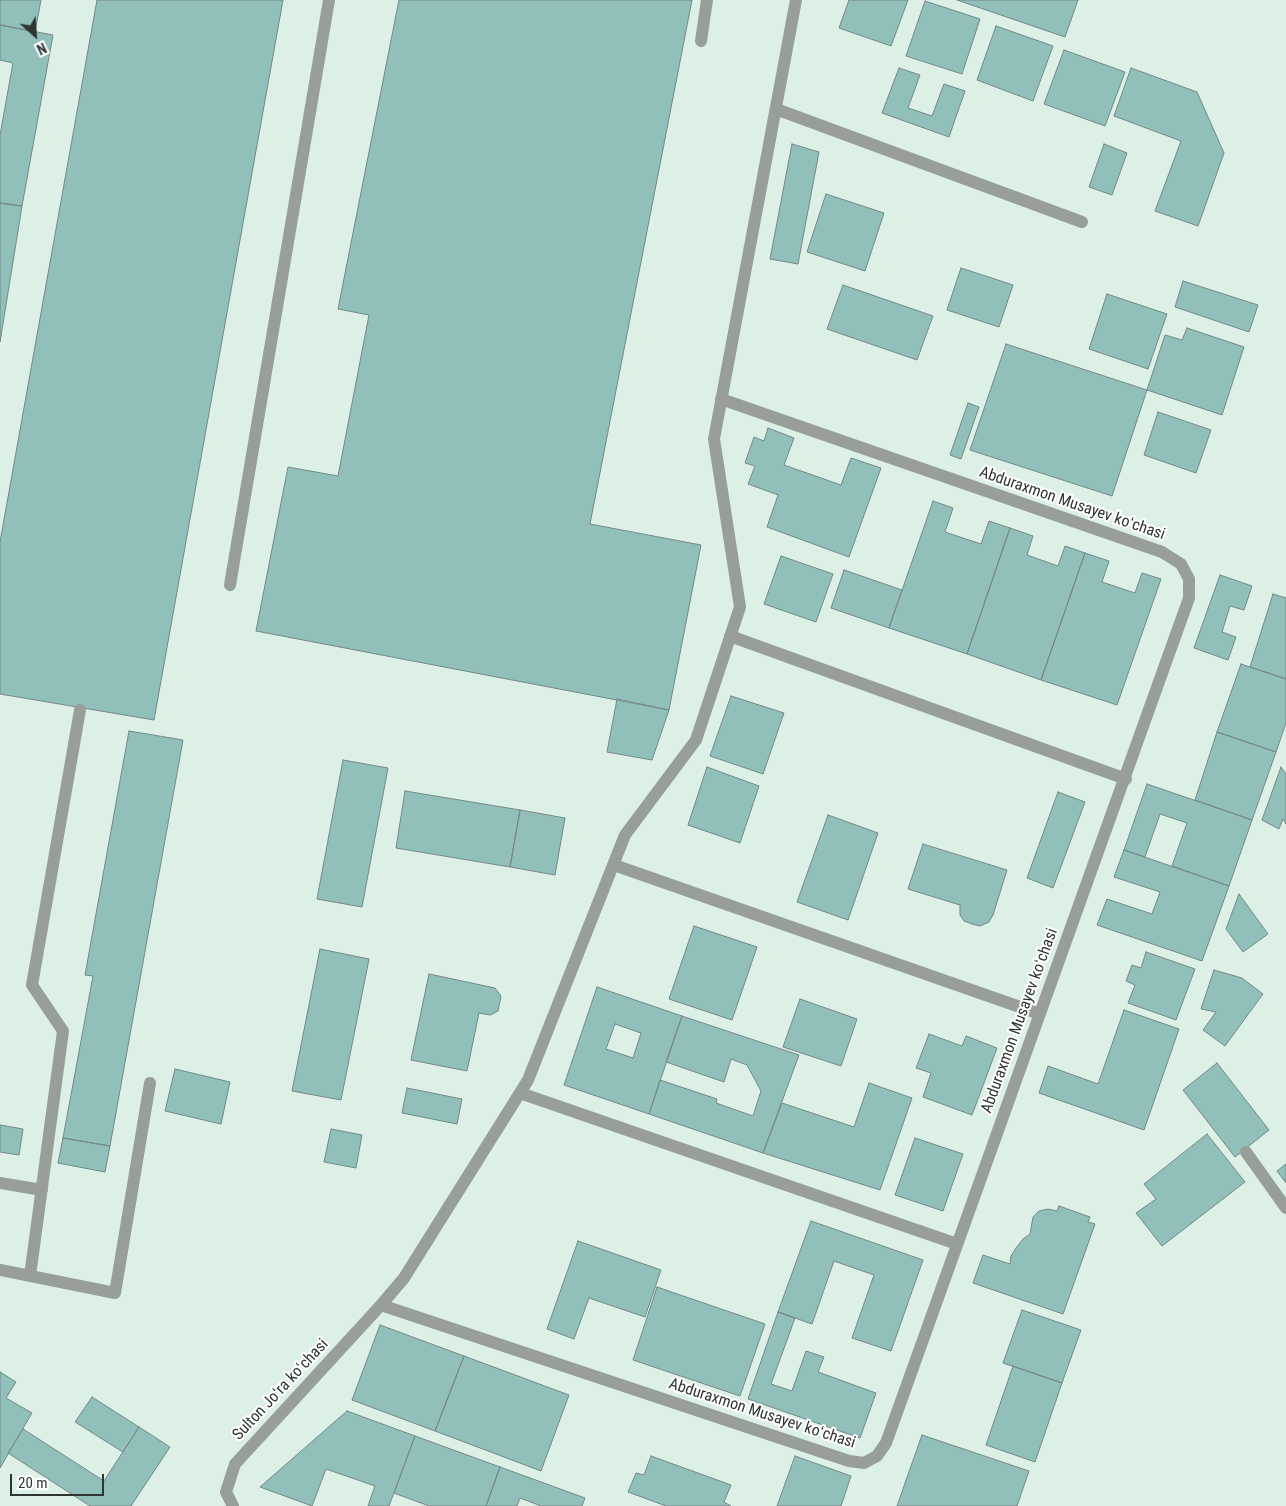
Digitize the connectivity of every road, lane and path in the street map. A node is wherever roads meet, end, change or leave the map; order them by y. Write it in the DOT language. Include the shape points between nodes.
graph roads {
  1 [pos="329,0"];
  2 [pos="707,0"];
  3 [pos="796,0"];
  4 [pos="700,41"];
  5 [pos="776,109"];
  6 [pos="1082,222"];
  7 [pos="721,399"];
  8 [pos="230,585"];
  9 [pos="730,636"];
  10 [pos="80,710"];
  11 [pos="1126,779"];
  12 [pos="614,865"];
  13 [pos="1040,1014"];
  14 [pos="150,1082"];
  15 [pos="520,1093"];
  16 [pos="1246,1152"];
  17 [pos="0,1183"];
  18 [pos="42,1190"];
  19 [pos="1286,1208"];
  20 [pos="958,1244"];
  21 [pos="0,1270"];
  22 [pos="30,1276"];
  23 [pos="381,1305"];
  24 [pos="233,1506"];
  1 -- 8 [label="street"];
  2 -- 4 [label="street"];
  3 -- 5 [label="street, Sulton Joʻra koʻchasi"];
  5 -- 6 [label="street"];
  5 -- 7 [label="street, Sulton Joʻra koʻchasi"];
  7 -- 9 [label="street, Sulton Joʻra koʻchasi" via="714,439 740,607"];
  7 -- 11 [label="street, Abduraxmon Musayev koʻchasi" via="1162,552 1181,564 1189,579 1190,598"];
  9 -- 11 [label="street"];
  9 -- 12 [label="street, Sulton Joʻra koʻchasi" via="696,740 625,835"];
  10 -- 18 [label="street" via="32,985 63,1031"];
  11 -- 13 [label="street, Abduraxmon Musayev koʻchasi"];
  12 -- 13 [label="street"];
  12 -- 15 [label="street, Sulton Joʻra koʻchasi"];
  13 -- 20 [label="street, Abduraxmon Musayev koʻchasi"];
  14 -- 22 [label="street" via="114,1293"];
  15 -- 20 [label="street"];
  15 -- 23 [label="street, Sulton Joʻra koʻchasi" via="404,1278"];
  16 -- 19 [label="street"];
  17 -- 18 [label="street"];
  18 -- 22 [label="street"];
  20 -- 23 [label="street, Abduraxmon Musayev koʻchasi" via="886,1443 877,1456 864,1463 849,1461"];
  21 -- 22 [label="street"];
  23 -- 24 [label="street, Sulton Joʻra koʻchasi" via="235,1464 226,1492"];
}
